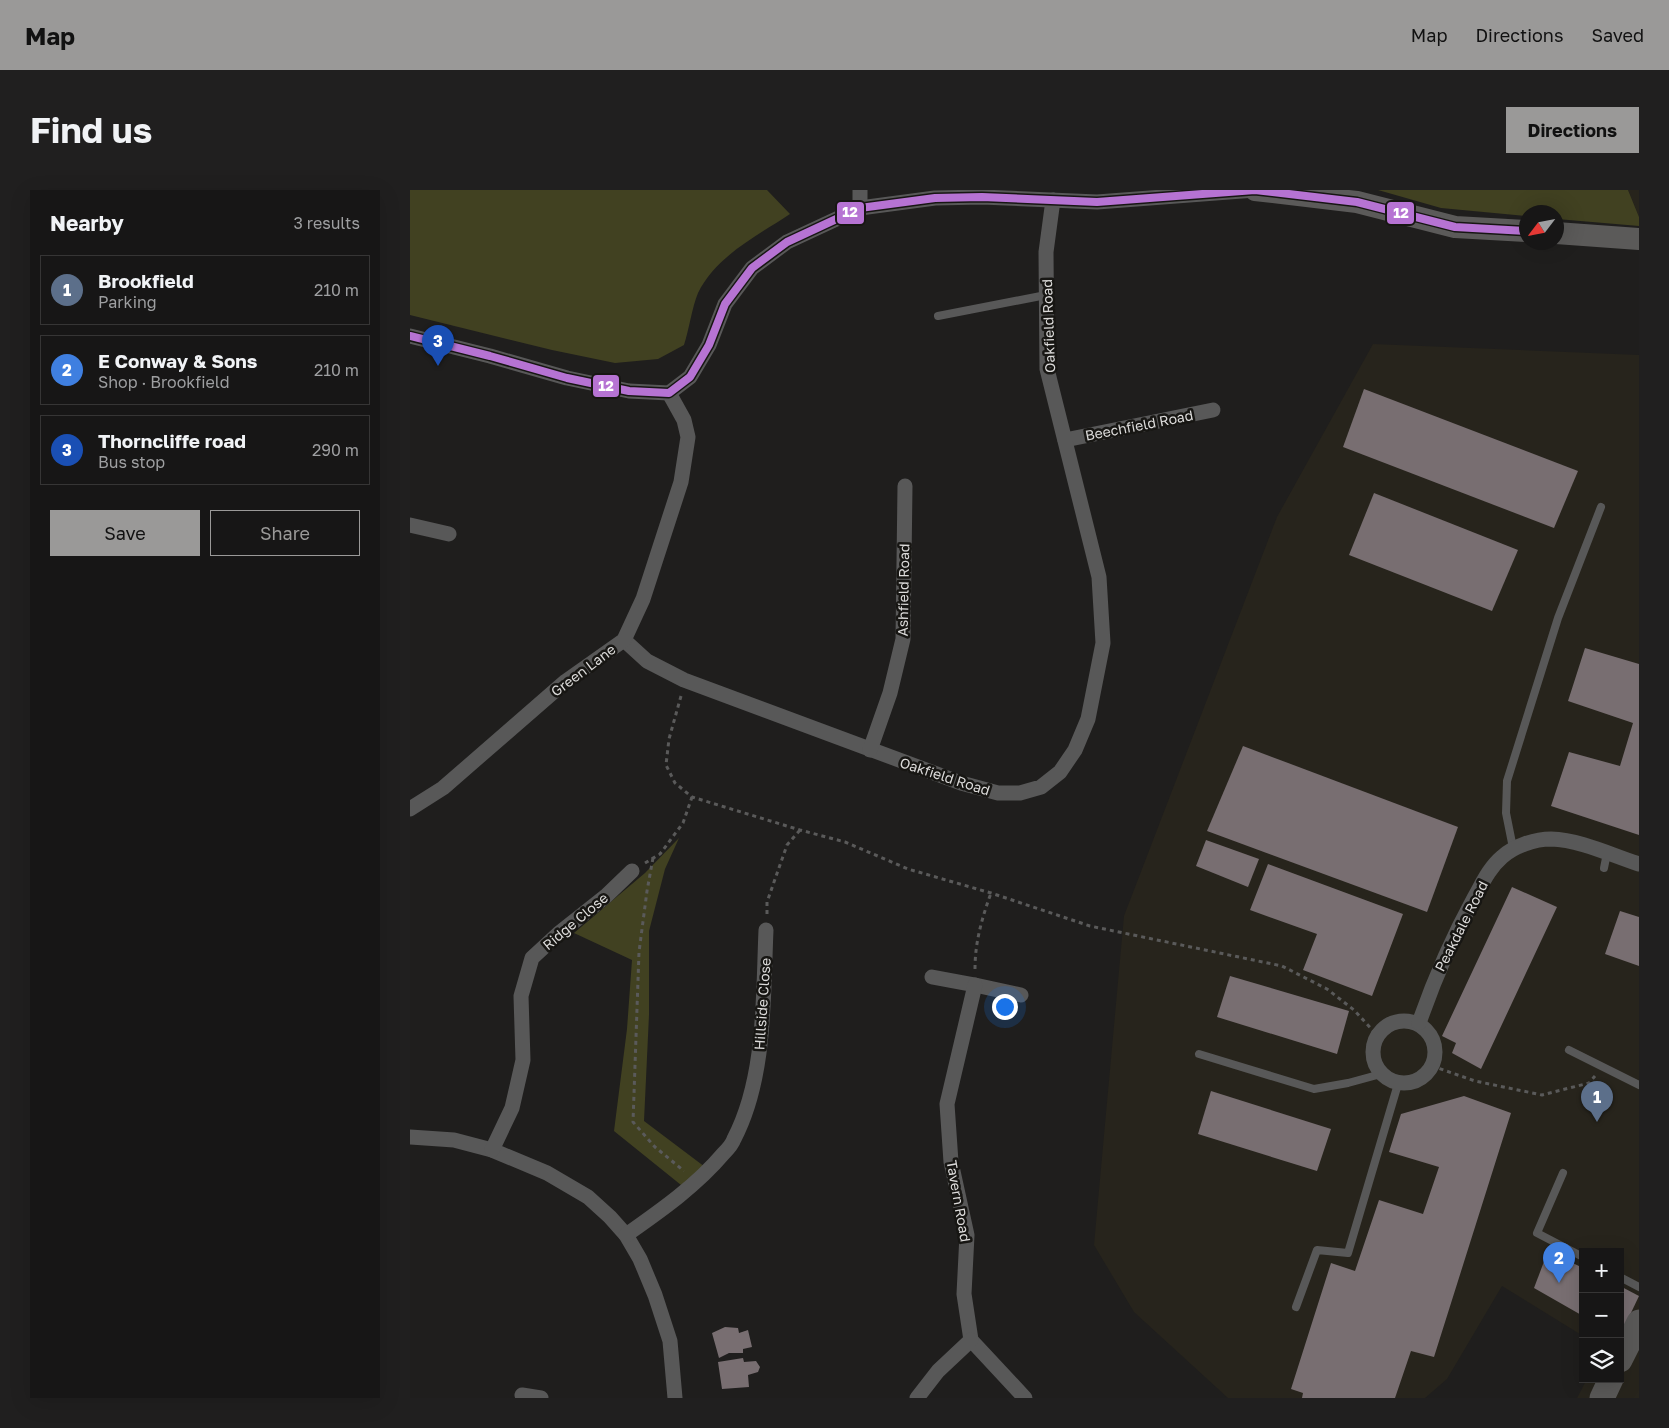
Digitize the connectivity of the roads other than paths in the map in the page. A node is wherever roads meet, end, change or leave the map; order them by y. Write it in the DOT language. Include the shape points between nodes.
graph roads {
  1 [pos="860,190"];
  2 [pos="1255,190"];
  3 [pos="982,194"];
  4 [pos="1053,200"];
  5 [pos="860,208"];
  6 [pos="1519,231"];
  7 [pos="1564,234"];
  8 [pos="1639,239"];
  9 [pos="1046,294"];
  10 [pos="938,316"];
  11 [pos="410,336"];
  12 [pos="669,393"];
  13 [pos="1213,410"];
  14 [pos="1065,440"];
  15 [pos="905,486"];
  16 [pos="1601,507"];
  17 [pos="410,525"];
  18 [pos="449,534"];
  19 [pos="624,640"];
  20 [pos="870,750"];
  21 [pos="410,809"];
  22 [pos="1513,848"];
  23 [pos="1639,864"];
  24 [pos="632,872"];
  25 [pos="766,930"];
  26 [pos="932,977"];
  27 [pos="975,984"];
  28 [pos="1021,995"];
  29 [pos="1418,1024"];
  30 [pos="1569,1050"];
  31 [pos="1200,1054"];
  32 [pos="1380,1074"];
  33 [pos="1398,1084"];
  34 [pos="1639,1085"];
  35 [pos="410,1137"];
  36 [pos="492,1150"];
  37 [pos="1563,1173"];
  38 [pos="1536,1233"];
  39 [pos="626,1235"];
  40 [pos="1533,1242"];
  41 [pos="1579,1255"];
  42 [pos="1624,1279"];
  43 [pos="1639,1287"];
  44 [pos="1296,1307"];
  45 [pos="1639,1322"];
  46 [pos="972,1340"];
  47 [pos="1624,1352"];
  48 [pos="1609,1383"];
  49 [pos="522,1395"];
  50 [pos="541,1398"];
  51 [pos="674,1398"];
  52 [pos="917,1398"];
  53 [pos="1025,1398"];
  54 [pos="1602,1398"];
  1 -- 5 [label="street"];
  2 -- 4 [label="street" via="1097,202"];
  2 -- 6 [label="street" via="1357,202 1455,226"];
  3 -- 4 [label="street"];
  3 -- 5 [label="street"];
  4 -- 9 [label="street, Oakfield Road" via="1046,252"];
  5 -- 12 [label="street" via="787,242 752,268 725,304 709,345 690,377"];
  7 -- 8 [label="street"];
  9 -- 10 [label="lane"];
  9 -- 14 [label="street, Oakfield Road" via="1047,369"];
  11 -- 12 [label="street" via="629,392"];
  12 -- 19 [label="street, Green Lane" via="684,420 688,437 681,482 643,599"];
  13 -- 14 [label="street, Beechfield Road"];
  14 -- 20 [label="street, Oakfield Road" via="1100,577 1103,643 1088,719 1075,750 1060,772 1041,787 998,793"];
  15 -- 20 [label="street, Ashfield Road" via="903,639 890,693"];
  16 -- 22 [label="lane" via="1558,618 1507,781 1506,813"];
  17 -- 18 [label="street"];
  19 -- 20 [label="street, Oakfield Road" via="647,661 684,680"];
  19 -- 21 [label="street, Green Lane" via="566,681 443,788"];
  22 -- 23 [label="street, Peakdale Road" via="1551,839 1585,845 1606,860"];
  22 -- 29 [label="street, Peakdale Road" via="1501,857 1486,877 1468,910 1435,978"];
  24 -- 36 [label="street, Ridge Close" via="532,958 521,996 523,1060 512,1108"];
  25 -- 39 [label="street, Hillside Close" via="762,1040 750,1101 734,1141 709,1170"];
  26 -- 27 [label="street"];
  27 -- 28 [label="street"];
  27 -- 46 [label="street, Tavern Road" via="948,1104 951,1162 968,1235 964,1294"];
  29 -- 32 [label="street" via="1405,1020 1393,1022 1377,1035 1372,1056"];
  29 -- 33 [label="street" via="1431,1035 1436,1055 1428,1075 1413,1084"];
  30 -- 34 [label="lane"];
  31 -- 32 [label="lane" via="1314,1089 1348,1084"];
  32 -- 33 [label="street"];
  33 -- 44 [label="lane" via="1348,1253 1317,1250"];
  35 -- 36 [label="street" via="454,1140"];
  36 -- 39 [label="street" via="547,1173 588,1197"];
  37 -- 38 [label="lane"];
  38 -- 40 [label="lane"];
  38 -- 41 [label="lane"];
  39 -- 51 [label="street" via="655,1295 670,1341"];
  42 -- 43 [label="lane"];
  45 -- 47 [label="main road"];
  46 -- 52 [label="street" via="938,1371"];
  46 -- 53 [label="street"];
  48 -- 54 [label="main road"];
  49 -- 50 [label="street"];
}
